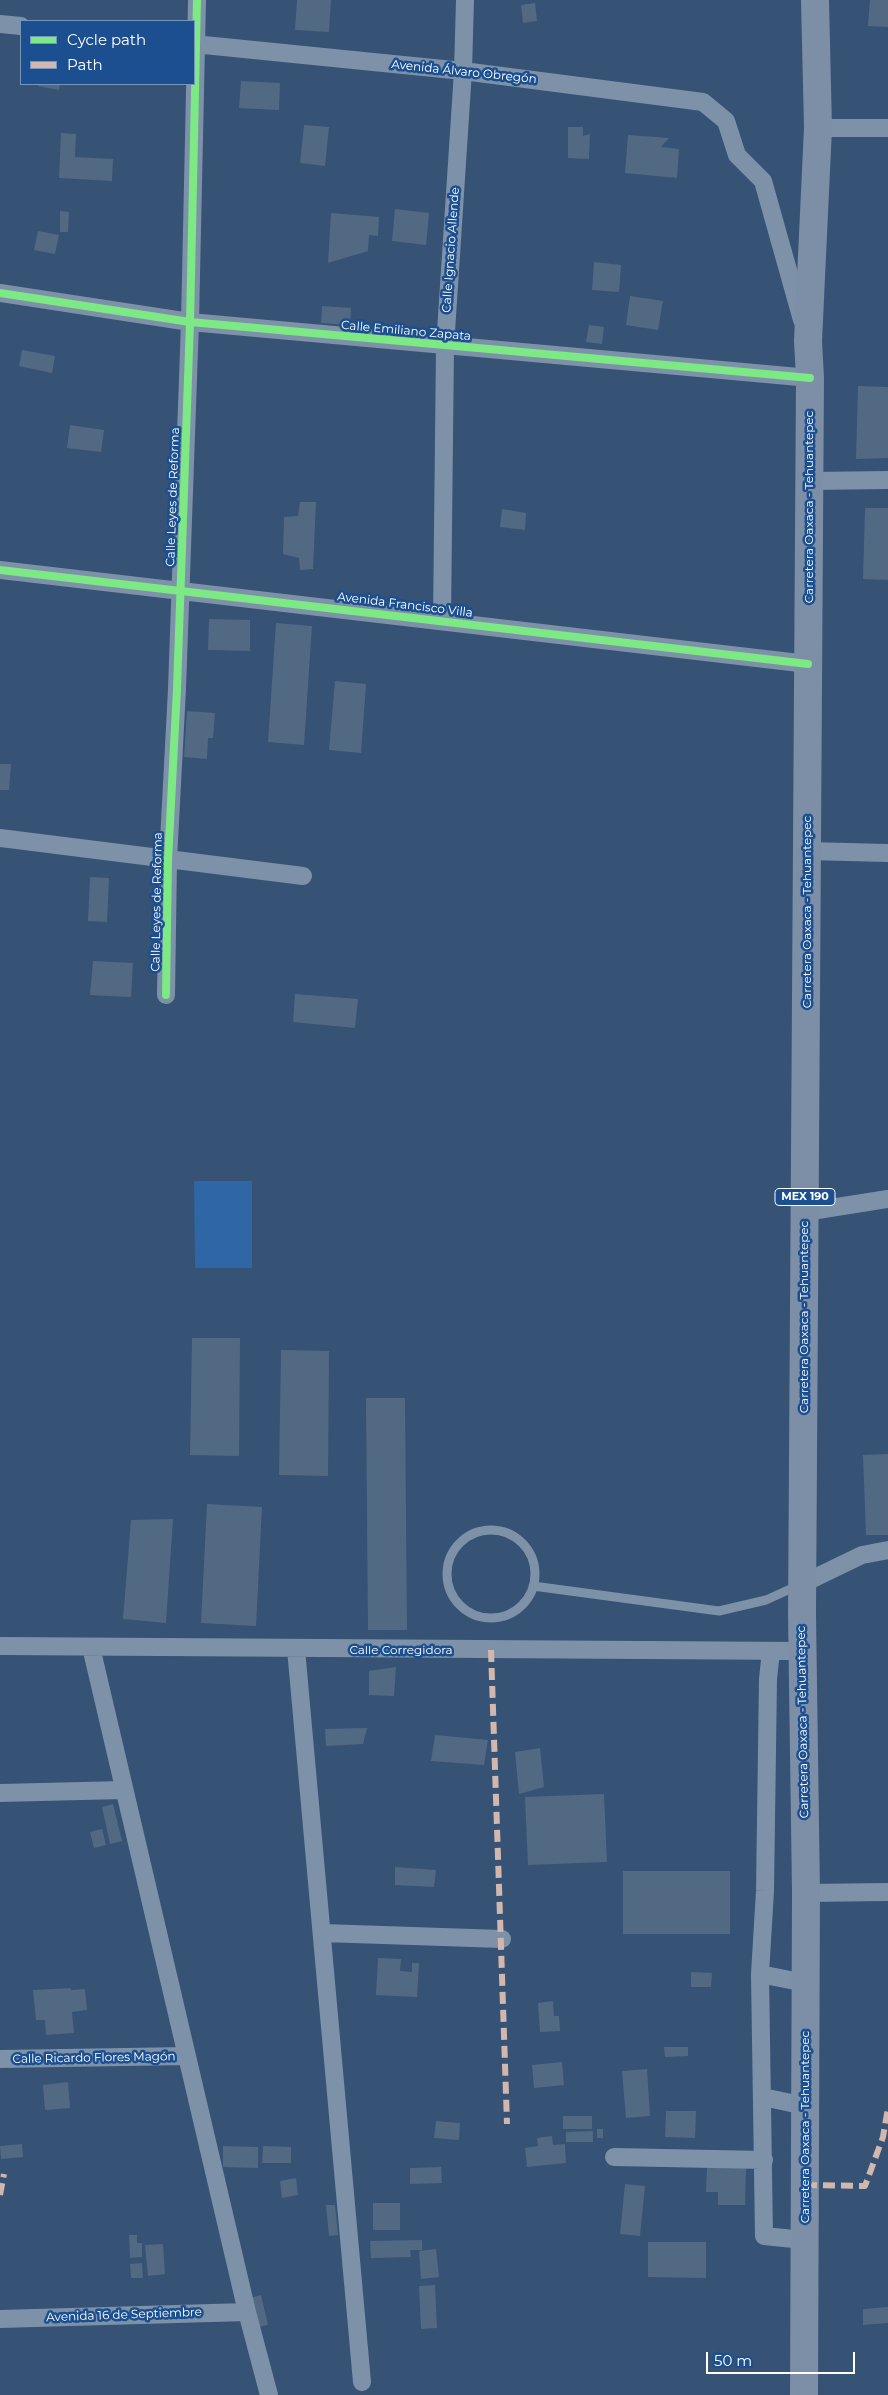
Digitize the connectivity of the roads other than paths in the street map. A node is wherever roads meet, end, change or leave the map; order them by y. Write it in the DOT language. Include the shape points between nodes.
graph roads {
  1 [pos="197,0"];
  2 [pos="465,0"];
  3 [pos="816,0"];
  4 [pos="0,24"];
  5 [pos="20,26"];
  6 [pos="195,45"];
  7 [pos="463,71"];
  8 [pos="194,85"];
  9 [pos="818,128"];
  10 [pos="888,128"];
  11 [pos="0,293"];
  12 [pos="190,322"];
  13 [pos="808,341"];
  14 [pos="445,347"];
  15 [pos="810,378"];
  16 [pos="888,480"];
  17 [pos="810,481"];
  18 [pos="0,570"];
  19 [pos="180,591"];
  20 [pos="442,621"];
  21 [pos="808,664"];
  22 [pos="0,838"];
  23 [pos="807,851"];
  24 [pos="888,853"];
  25 [pos="168,860"];
  26 [pos="303,876"];
  27 [pos="166,995"];
  28 [pos="888,1199"];
  29 [pos="804,1212"];
  30 [pos="888,1550"];
  31 [pos="802,1584"];
  32 [pos="533,1586"];
  33 [pos="0,1646"];
  34 [pos="91,1647"];
  35 [pos="296,1649"];
  36 [pos="771,1651"];
  37 [pos="803,1651"];
  38 [pos="123,1790"];
  39 [pos="0,1792"];
  40 [pos="888,1892"];
  41 [pos="806,1893"];
  42 [pos="323,1933"];
  43 [pos="502,1939"];
  44 [pos="760,1974"];
  45 [pos="805,1983"];
  46 [pos="187,2056"];
  47 [pos="0,2060"];
  48 [pos="763,2097"];
  49 [pos="805,2106"];
  50 [pos="614,2157"];
  51 [pos="764,2160"];
  52 [pos="804,2240"];
  53 [pos="247,2312"];
  54 [pos="0,2319"];
  55 [pos="362,2382"];
  56 [pos="269,2395"];
  57 [pos="804,2395"];
  1 -- 6 [label="street, Calle Leyes de Reforma"];
  2 -- 7 [label="street, Calle Ignacio Allende"];
  3 -- 9 [label="main road, Carretera Oaxaca - Tehuantepec / MEX 190"];
  4 -- 5 [label="street"];
  6 -- 7 [label="street, Avenida Álvaro Obregón"];
  7 -- 13 [label="street, Avenida Álvaro Obregón" via="702,102 726,121 737,155 763,180"];
  7 -- 14 [label="street, Calle Ignacio Allende"];
  8 -- 12 [label="street, Calle Leyes de Reforma"];
  9 -- 10 [label="street"];
  9 -- 13 [label="main road, Carretera Oaxaca - Tehuantepec / MEX 190"];
  11 -- 12 [label="street, Calle Emiliano Zapata"];
  12 -- 14 [label="street, Calle Emiliano Zapata"];
  12 -- 19 [label="street, Calle Leyes de Reforma"];
  13 -- 15 [label="main road, Carretera Oaxaca - Tehuantepec / MEX 190"];
  14 -- 15 [label="street, Calle Emiliano Zapata"];
  14 -- 20 [label="street, Calle Ignacio Allende"];
  15 -- 17 [label="main road, Carretera Oaxaca - Tehuantepec / MEX 190"];
  16 -- 17 [label="street"];
  17 -- 21 [label="main road, Carretera Oaxaca - Tehuantepec / MEX 190"];
  18 -- 19 [label="street, Avenida Francisco Villa"];
  19 -- 20 [label="street, Avenida Francisco Villa"];
  19 -- 25 [label="street, Calle Leyes de Reforma"];
  20 -- 21 [label="street, Avenida Francisco Villa"];
  21 -- 23 [label="main road, Carretera Oaxaca - Tehuantepec / MEX 190"];
  22 -- 25 [label="street"];
  23 -- 24 [label="street"];
  23 -- 29 [label="main road, Carretera Oaxaca - Tehuantepec / MEX 190"];
  25 -- 26 [label="street"];
  25 -- 27 [label="street, Calle Leyes de Reforma"];
  28 -- 29 [label="street"];
  29 -- 31 [label="main road, Carretera Oaxaca - Tehuantepec / MEX 190"];
  30 -- 31 [label="street" via="862,1555"];
  31 -- 32 [label="lane" via="766,1600 719,1611"];
  31 -- 37 [label="main road, Carretera Oaxaca - Tehuantepec / MEX 190"];
  32 -- 32 [label="lane" via="517,1610 491,1618 478,1615 456,1600 448,1574 450,1560 456,1547 468,1536 497,1530 511,1534 532,1556"];
  33 -- 34 [label="street, Calle Corregidora"];
  34 -- 35 [label="street, Calle Corregidora"];
  34 -- 38 [label="street"];
  35 -- 36 [label="street, Calle Corregidora"];
  35 -- 42 [label="street"];
  36 -- 37 [label="street, Calle Corregidora"];
  36 -- 44 [label="street"];
  37 -- 41 [label="main road, Carretera Oaxaca - Tehuantepec / MEX 190"];
  38 -- 39 [label="street"];
  38 -- 46 [label="street"];
  40 -- 41 [label="street"];
  41 -- 45 [label="main road, Carretera Oaxaca - Tehuantepec / MEX 190"];
  42 -- 43 [label="street"];
  42 -- 55 [label="street"];
  44 -- 45 [label="street"];
  44 -- 48 [label="street"];
  45 -- 49 [label="main road, Carretera Oaxaca - Tehuantepec / MEX 190"];
  46 -- 47 [label="street, Calle Ricardo Flores Magón"];
  46 -- 53 [label="street"];
  48 -- 49 [label="street"];
  48 -- 51 [label="street"];
  49 -- 52 [label="main road, Carretera Oaxaca - Tehuantepec / MEX 190"];
  50 -- 51 [label="street"];
  51 -- 52 [label="street" via="764,2236"];
  52 -- 57 [label="main road, Carretera Oaxaca - Tehuantepec / MEX 190"];
  53 -- 54 [label="street, Avenida 16 de Septiembre"];
  53 -- 56 [label="street"];
}
